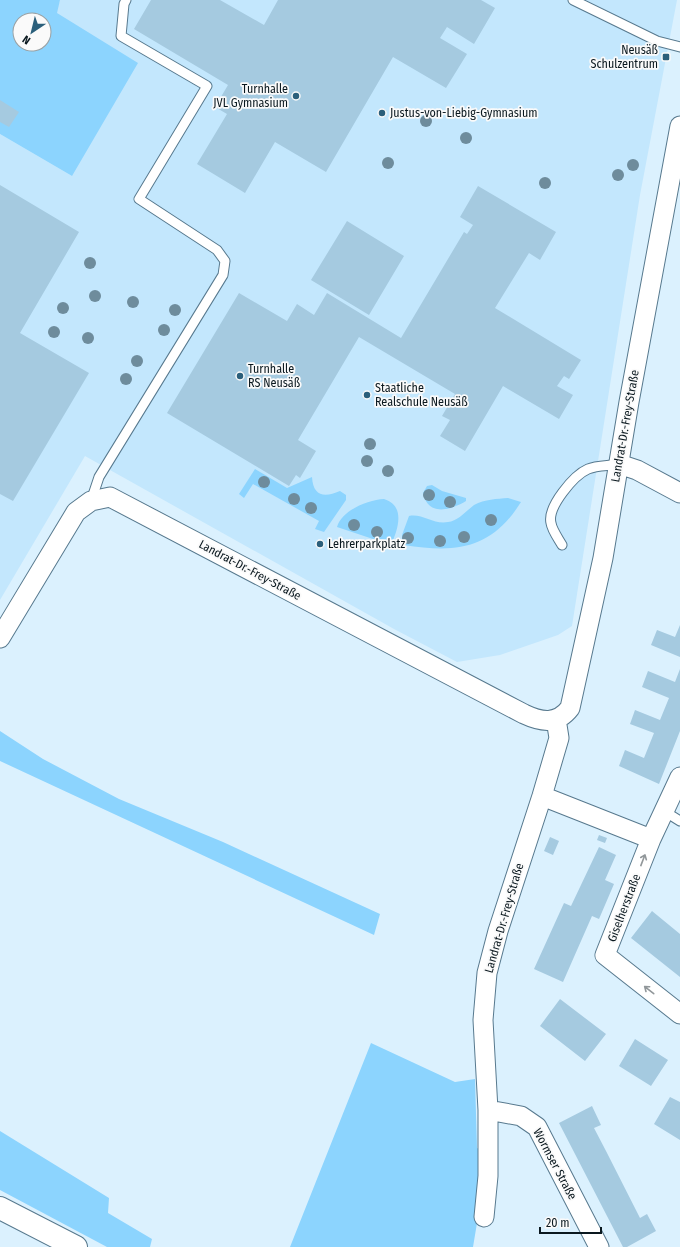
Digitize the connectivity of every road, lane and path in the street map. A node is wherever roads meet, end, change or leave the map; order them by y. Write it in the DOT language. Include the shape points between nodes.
graph roads {
  1 [pos="126,0"];
  2 [pos="573,0"];
  3 [pos="680,47"];
  4 [pos="680,126"];
  5 [pos="675,186"];
  6 [pos="619,464"];
  7 [pos="680,493"];
  8 [pos="92,501"];
  9 [pos="562,545"];
  10 [pos="0,638"];
  11 [pos="556,719"];
  12 [pos="680,777"];
  13 [pos="542,796"];
  14 [pos="664,811"];
  15 [pos="680,821"];
  16 [pos="651,839"];
  17 [pos="680,1014"];
  18 [pos="488,1110"];
  19 [pos="0,1208"];
  20 [pos="484,1218"];
  21 [pos="76,1247"];
  22 [pos="599,1247"];
  1 -- 8 [label="lane" via="121,36 207,86 139,199 217,250 225,261 223,275 99,477"];
  2 -- 3 [label="lane" via="657,41"];
  4 -- 5 [label="street, Landrat-Dr.-Frey-Straße"];
  5 -- 6 [label="street, Landrat-Dr.-Frey-Straße" via="628,402"];
  6 -- 7 [label="street" via="637,470"];
  6 -- 9 [label="lane" via="588,469 573,479 560,497 553,508 550,522"];
  6 -- 11 [label="street, Landrat-Dr.-Frey-Straße" via="603,558 570,708"];
  8 -- 10 [label="street, Landrat-Dr.-Frey-Straße" via="76,512"];
  8 -- 11 [label="street, Landrat-Dr.-Frey-Straße" via="110,497 536,720"];
  11 -- 13 [label="street, Landrat-Dr.-Frey-Straße" via="559,738"];
  12 -- 14 [label="street, Giselherstraße"];
  13 -- 16 [label="street"];
  13 -- 18 [label="street, Landrat-Dr.-Frey-Straße" via="487,973 483,1020"];
  14 -- 15 [label="lane"];
  14 -- 16 [label="street, Giselherstraße"];
  17 -- 16 [label="street, Giselherstraße, one-way" via="606,955"];
  18 -- 20 [label="street, Landrat-Dr.-Frey-Straße" via="488,1176"];
  18 -- 22 [label="street, Wormser Straße" via="522,1116 537,1127"];
  19 -- 21 [label="main road"];
}
